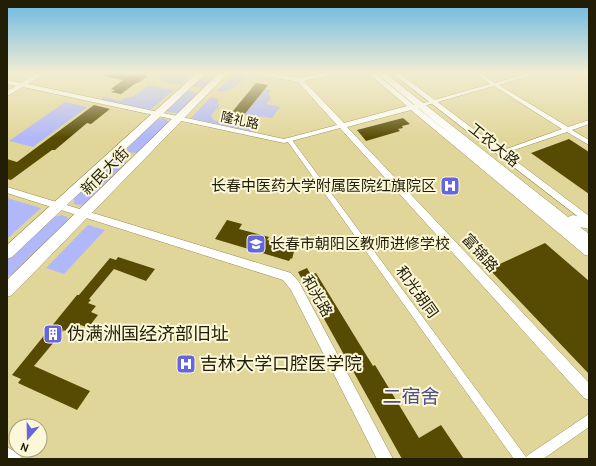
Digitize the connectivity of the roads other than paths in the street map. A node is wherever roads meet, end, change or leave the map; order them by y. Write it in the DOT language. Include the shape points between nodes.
graph roads {
  1 [pos="66,95"];
  2 [pos="179,95"];
  3 [pos="202,95"];
  4 [pos="314,95"];
  5 [pos="407,95"];
  6 [pos="409,95"];
  7 [pos="411,95"];
  8 [pos="414,95"];
  9 [pos="455,95"];
  10 [pos="511,95"];
  11 [pos="422,104"];
  12 [pos="158,115"];
  13 [pos="178,119"];
  14 [pos="589,122"];
  15 [pos="343,126"];
  16 [pos="568,130"];
  17 [pos="290,141"];
  18 [pos="589,143"];
  19 [pos="500,153"];
  20 [pos="481,155"];
  21 [pos="486,167"];
  22 [pos="7,190"];
  23 [pos="58,206"];
  24 [pos="84,213"];
  25 [pos="573,220"];
  26 [pos="589,221"];
  27 [pos="562,230"];
  28 [pos="587,237"];
  29 [pos="589,252"];
  30 [pos="7,253"];
  31 [pos="7,290"];
  32 [pos="589,393"];
  33 [pos="589,420"];
  34 [pos="7,455"];
  35 [pos="14,459"];
  36 [pos="385,459"];
  37 [pos="522,459"];
  38 [pos="532,459"];
  1 -- 12 [label="street, 隆礼路"];
  2 -- 12 [label="main road, 新民大街"];
  3 -- 13 [label="main road, 新民大街"];
  4 -- 15 [label="street, 富锦路"];
  5 -- 11 [label="street"];
  6 -- 11 [label="main road, 工农大路"];
  7 -- 11 [label="main road, 工农大路"];
  8 -- 11 [label="street"];
  9 -- 11 [label="street"];
  10 -- 16 [label="street"];
  11 -- 15 [label="street, 隆礼路"];
  11 -- 19 [label="street"];
  11 -- 20 [label="main road, 工农大路"];
  11 -- 21 [label="street"];
  11 -- 25 [label="main road, 工农大路"];
  12 -- 13 [label="street, 隆礼路"];
  12 -- 23 [label="main road, 新民大街"];
  13 -- 17 [label="street, 隆礼路"];
  13 -- 24 [label="main road, 新民大街"];
  14 -- 16 [label="street"];
  15 -- 17 [label="street, 隆礼路"];
  15 -- 32 [label="street, 富锦路"];
  16 -- 18 [label="street"];
  16 -- 19 [label="street"];
  17 -- 37 [label="street, 和光胡同"];
  19 -- 26 [label="street"];
  20 -- 21 [label="main road"];
  20 -- 28 [label="main road, 工农大路"];
  21 -- 27 [label="street"];
  22 -- 23 [label="street, 和光路"];
  23 -- 24 [label="street, 和光路"];
  23 -- 30 [label="main road, 新民大街"];
  24 -- 31 [label="main road, 新民大街"];
  24 -- 36 [label="street, 和光路" via="287,276 295,286"];
  25 -- 26 [label="main road"];
  25 -- 28 [label="main road, 工农大路"];
  27 -- 28 [label="main road"];
  27 -- 29 [label="street"];
  33 -- 38 [label="street"];
  34 -- 35 [label="street"];
}
